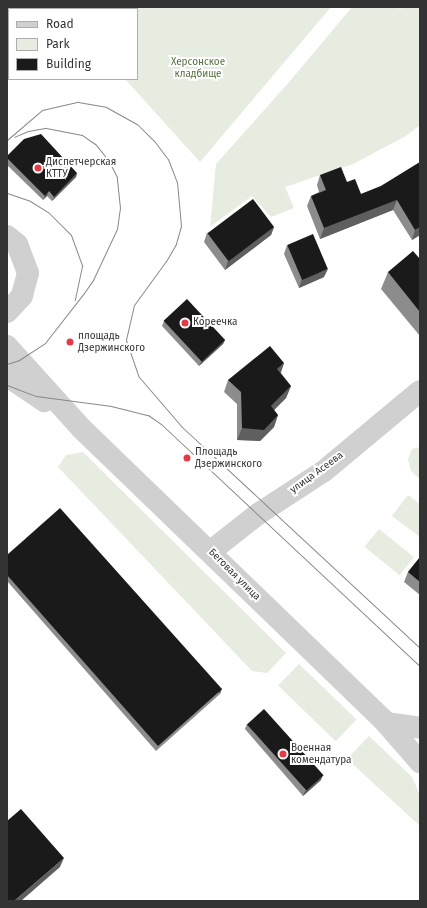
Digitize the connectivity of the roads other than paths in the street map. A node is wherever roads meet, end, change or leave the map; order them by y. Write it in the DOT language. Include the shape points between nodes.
graph roads {
  1 [pos="7,236"];
  2 [pos="7,312"];
  3 [pos="7,346"];
  4 [pos="7,376"];
  5 [pos="420,391"];
  6 [pos="81,428"];
  7 [pos="211,552"];
  8 [pos="386,723"];
  9 [pos="420,728"];
  10 [pos="420,762"];
  1 -- 2 [label="street" via="17,244 28,272 22,296"];
  3 -- 6 [label="street"];
  4 -- 6 [label="street"];
  5 -- 7 [label="street, улица Асеева" via="324,471 258,514"];
  6 -- 7 [label="street, Беговая улица"];
  7 -- 8 [label="street, Беговая улица"];
  8 -- 9 [label="street"];
  8 -- 10 [label="street, Беговая улица"];
}
